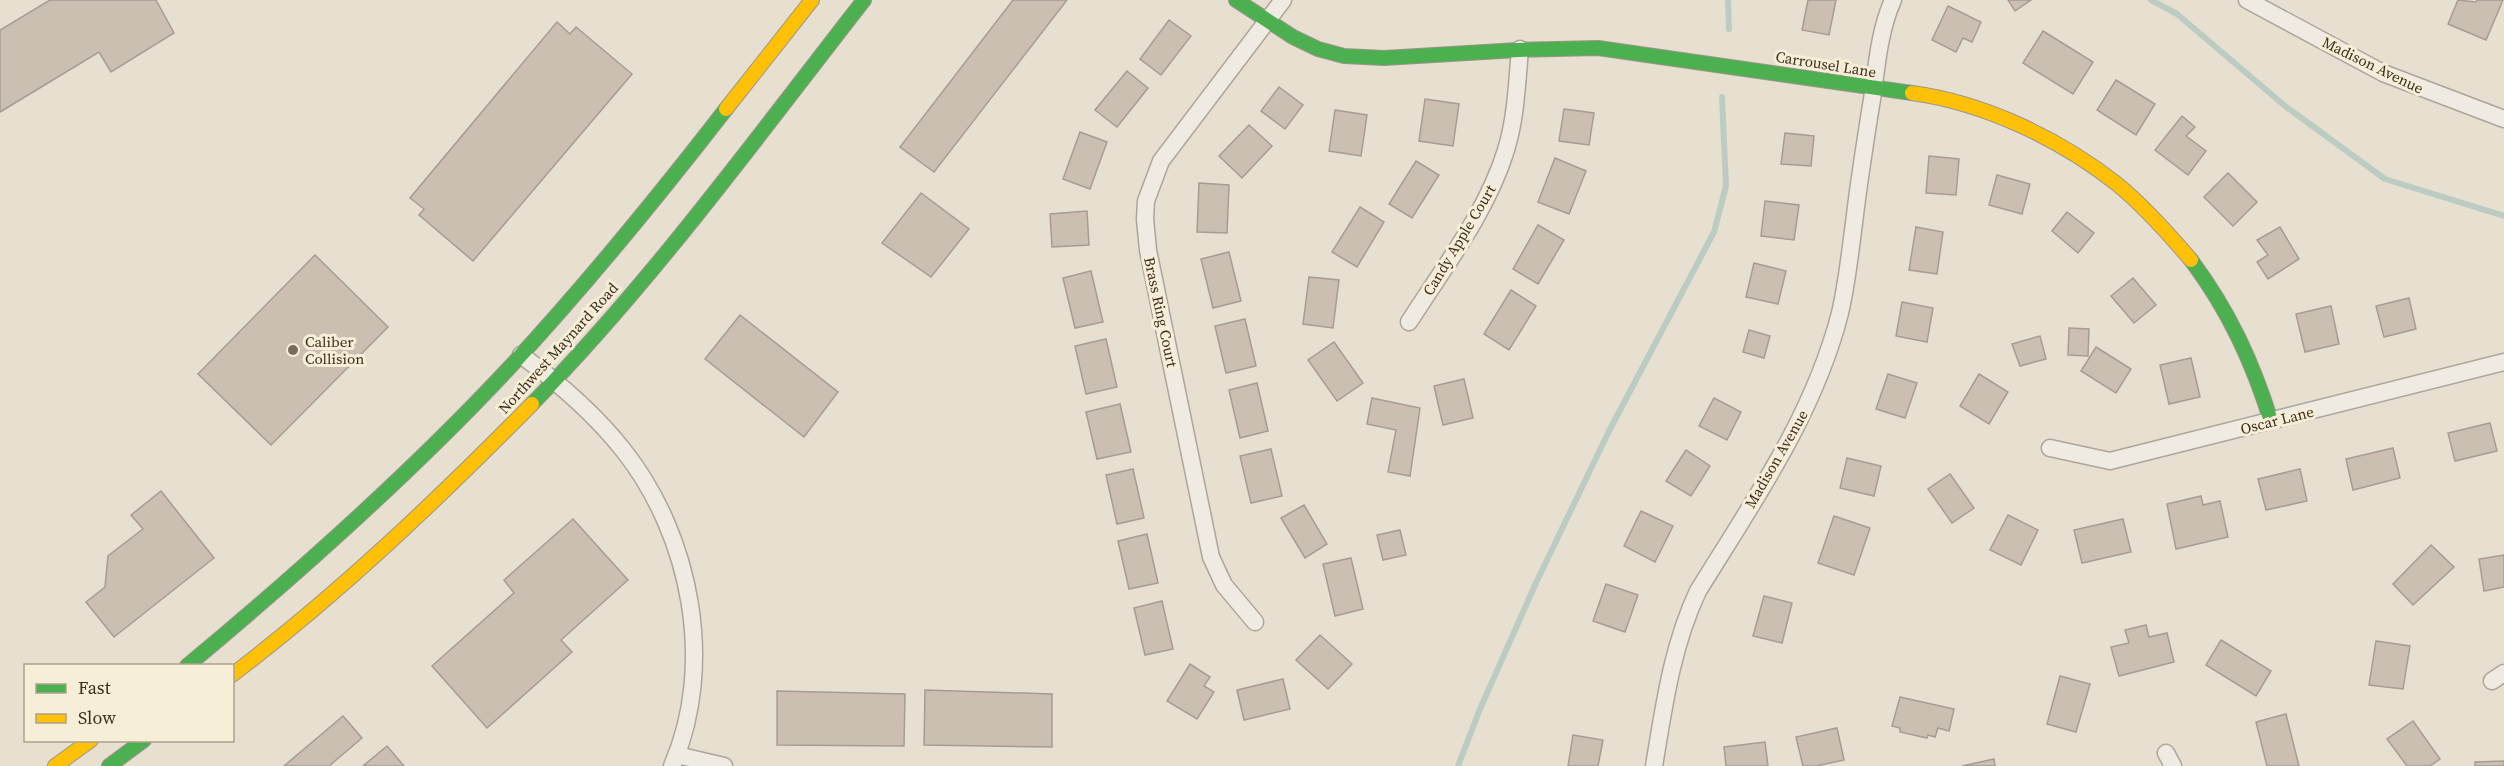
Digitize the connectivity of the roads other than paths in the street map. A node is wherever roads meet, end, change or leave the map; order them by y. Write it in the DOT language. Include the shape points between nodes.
graph roads {
  1 [pos="812,0"];
  2 [pos="864,0"];
  3 [pos="1236,0"];
  4 [pos="1282,0"];
  5 [pos="1893,0"];
  6 [pos="2247,0"];
  7 [pos="1265,22"];
  8 [pos="1520,49"];
  9 [pos="1873,88"];
  10 [pos="2504,119"];
  11 [pos="1409,322"];
  12 [pos="521,355"];
  13 [pos="2504,362"];
  14 [pos="555,380"];
  15 [pos="2271,422"];
  16 [pos="2050,448"];
  17 [pos="1256,622"];
  18 [pos="189,664"];
  19 [pos="234,674"];
  20 [pos="90,742"];
  21 [pos="143,742"];
  22 [pos="675,760"];
  23 [pos="55,766"];
  24 [pos="109,766"];
  25 [pos="724,766"];
  26 [pos="1654,766"];
  1 -- 12 [label="main road, Northwest Maynard Road" via="634,225"];
  2 -- 14 [label="main road, Northwest Maynard Road" via="677,237"];
  3 -- 7 [label="main road, Carrousel Lane"];
  4 -- 7 [label="street, Brass Ring Court"];
  5 -- 9 [label="street, Madison Avenue"];
  6 -- 10 [label="street, Madison Avenue" via="2384,73"];
  7 -- 8 [label="main road, Carrousel Lane" via="1300,42 1335,54 1383,57"];
  7 -- 17 [label="street, Brass Ring Court" via="1161,161 1146,201 1145,219 1148,250 1211,556 1224,585"];
  8 -- 9 [label="main road, Carrousel Lane" via="1598,48"];
  8 -- 11 [label="street, Candy Apple Court" via="1507,147 1496,180"];
  9 -- 15 [label="main road, Carrousel Lane" via="1960,102 1997,115 2057,142 2122,187 2173,237 2205,278 2249,358"];
  9 -- 26 [label="street, Madison Avenue" via="1849,266 1830,345 1794,434 1687,614"];
  12 -- 14 [label="street"];
  12 -- 18 [label="main road, Northwest Maynard Road" via="405,473"];
  13 -- 15 [label="street, Oscar Lane"];
  14 -- 19 [label="main road, Northwest Maynard Road" via="359,573"];
  14 -- 22 [label="street" via="631,461 658,507 681,566 694,647 689,703"];
  15 -- 16 [label="street, Oscar Lane" via="2110,461"];
  20 -- 23 [label="main road"];
  21 -- 24 [label="main road"];
  22 -- 25 [label="street"];
}
